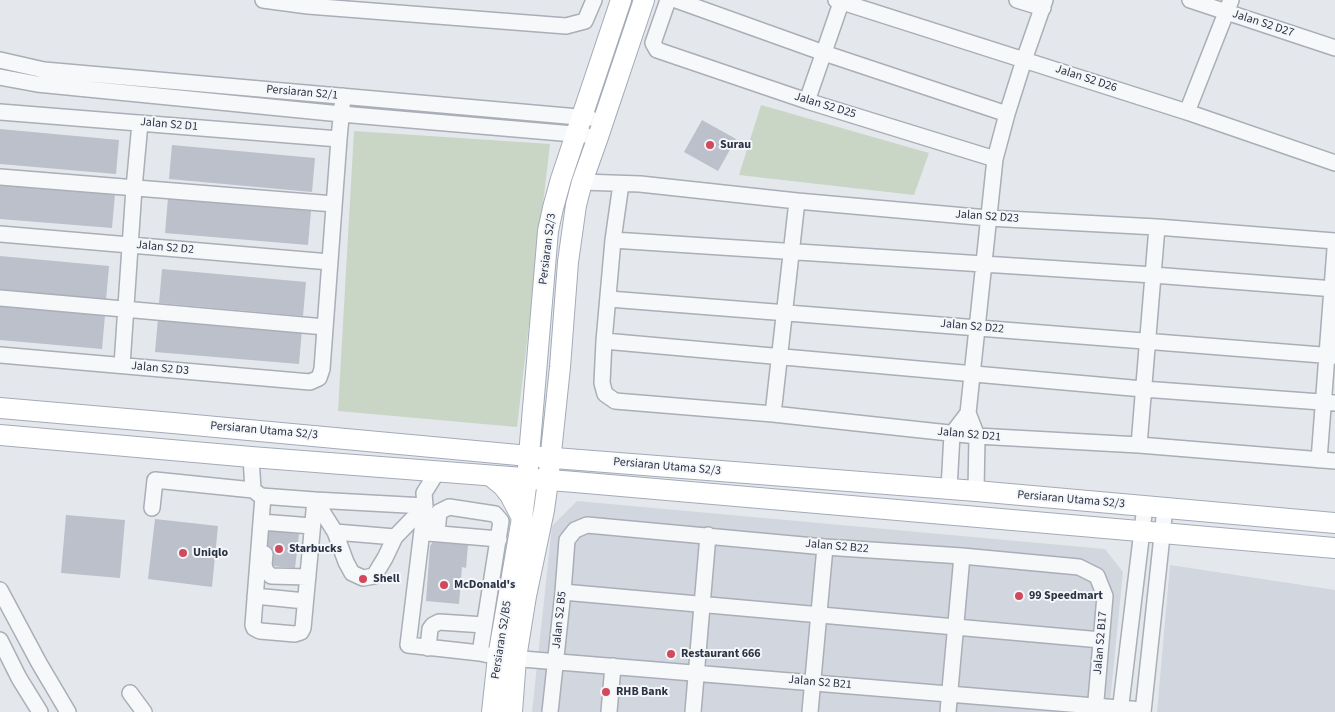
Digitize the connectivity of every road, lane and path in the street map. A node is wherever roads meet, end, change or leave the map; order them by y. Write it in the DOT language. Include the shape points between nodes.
graph roads {
  1 [pos="262,0"];
  2 [pos="594,0"];
  3 [pos="621,0"];
  4 [pos="644,0"];
  5 [pos="668,0"];
  6 [pos="676,0"];
  7 [pos="1017,0"];
  8 [pos="1190,0"];
  9 [pos="840,1"];
  10 [pos="309,3"];
  11 [pos="1044,4"];
  12 [pos="1229,6"];
  13 [pos="1335,48"];
  14 [pos="824,53"];
  15 [pos="0,60"];
  16 [pos="1024,60"];
  17 [pos="0,77"];
  18 [pos="343,96"];
  19 [pos="808,101"];
  20 [pos="0,112"];
  21 [pos="1187,112"];
  22 [pos="341,114"];
  23 [pos="1007,114"];
  24 [pos="140,123"];
  25 [pos="579,126"];
  26 [pos="601,128"];
  27 [pos="339,139"];
  28 [pos="995,158"];
  29 [pos="1335,163"];
  30 [pos="0,177"];
  31 [pos="582,182"];
  32 [pos="621,184"];
  33 [pos="134,188"];
  34 [pos="797,201"];
  35 [pos="334,204"];
  36 [pos="988,218"];
  37 [pos="1157,227"];
  38 [pos="0,234"];
  39 [pos="613,240"];
  40 [pos="1335,241"];
  41 [pos="130,245"];
  42 [pos="1335,249"];
  43 [pos="792,251"];
  44 [pos="330,262"];
  45 [pos="983,264"];
  46 [pos="1153,275"];
  47 [pos="1334,289"];
  48 [pos="0,298"];
  49 [pos="609,299"];
  50 [pos="126,308"];
  51 [pos="785,313"];
  52 [pos="325,327"];
  53 [pos="977,328"];
  54 [pos="604,341"];
  55 [pos="1147,341"];
  56 [pos="0,355"];
  57 [pos="779,356"];
  58 [pos="1331,356"];
  59 [pos="122,365"];
  60 [pos="972,374"];
  61 [pos="1143,389"];
  62 [pos="1329,402"];
  63 [pos="0,408"];
  64 [pos="968,413"];
  65 [pos="772,414"];
  66 [pos="952,434"];
  67 [pos="978,436"];
  68 [pos="4,437"];
  69 [pos="1139,445"];
  70 [pos="529,456"];
  71 [pos="251,457"];
  72 [pos="550,457"];
  73 [pos="1319,460"];
  74 [pos="1335,461"];
  75 [pos="438,472"];
  76 [pos="492,477"];
  77 [pos="527,479"];
  78 [pos="548,480"];
  79 [pos="575,482"];
  80 [pos="950,490"];
  81 [pos="976,491"];
  82 [pos="259,494"];
  83 [pos="315,500"];
  84 [pos="425,506"];
  85 [pos="1145,506"];
  86 [pos="152,508"];
  87 [pos="1165,508"];
  88 [pos="544,510"];
  89 [pos="522,518"];
  90 [pos="265,522"];
  91 [pos="1335,523"];
  92 [pos="312,526"];
  93 [pos="575,530"];
  94 [pos="336,532"];
  95 [pos="1142,532"];
  96 [pos="430,533"];
  97 [pos="1162,533"];
  98 [pos="708,535"];
  99 [pos="394,537"];
  100 [pos="499,539"];
  101 [pos="826,546"];
  102 [pos="1335,548"];
  103 [pos="962,556"];
  104 [pos="1097,576"];
  105 [pos="308,577"];
  106 [pos="0,590"];
  107 [pos="563,592"];
  108 [pos="255,596"];
  109 [pos="305,601"];
  110 [pos="701,605"];
  111 [pos="819,615"];
  112 [pos="484,625"];
  113 [pos="955,627"];
  114 [pos="0,640"];
  115 [pos="1101,640"];
  116 [pos="428,648"];
  117 [pos="498,656"];
  118 [pos="555,661"];
  119 [pos="612,666"];
  120 [pos="696,673"];
  121 [pos="813,683"];
  122 [pos="130,693"];
  123 [pos="949,694"];
  124 [pos="1017,706"];
  125 [pos="1095,709"];
  126 [pos="1120,710"];
  127 [pos="1143,711"];
  128 [pos="40,712"];
  129 [pos="68,712"];
  130 [pos="144,712"];
  131 [pos="492,712"];
  132 [pos="512,712"];
  133 [pos="550,712"];
  134 [pos="609,712"];
  135 [pos="693,712"];
  136 [pos="810,712"];
  137 [pos="948,712"];
  1 -- 10 [label="street"];
  2 -- 10 [label="street" via="585,20 566,26"];
  3 -- 25 [label="main road, Persiaran S2/3"];
  4 -- 26 [label="main road, Persiaran S2/B5"];
  5 -- 19 [label="street, Jalan S2 D25" via="653,43 657,50"];
  6 -- 14 [label="street"];
  7 -- 11 [label="street"];
  8 -- 12 [label="street, Jalan S2 D27"];
  9 -- 14 [label="street"];
  9 -- 16 [label="street, Jalan S2 D26"];
  11 -- 16 [label="street"];
  12 -- 13 [label="street, Jalan S2 D27"];
  12 -- 21 [label="street"];
  14 -- 19 [label="street"];
  14 -- 23 [label="street"];
  15 -- 18 [label="street, Persiaran S2/1" via="44,70"];
  16 -- 21 [label="street, Jalan S2 D26"];
  16 -- 23 [label="street"];
  17 -- 22 [label="street, Persiaran S2/1" via="37,84"];
  18 -- 22 [label="street"];
  18 -- 25 [label="street, Persiaran S2/1"];
  19 -- 28 [label="street, Jalan S2 D25"];
  20 -- 24 [label="street, Jalan S2 D1"];
  21 -- 29 [label="street, Jalan S2 D26"];
  22 -- 25 [label="street, Persiaran S2/1"];
  22 -- 27 [label="street"];
  23 -- 28 [label="street"];
  24 -- 27 [label="street, Jalan S2 D1"];
  24 -- 33 [label="street"];
  25 -- 26 [label="street, Persiaran S2/1"];
  25 -- 70 [label="main road, Persiaran S2/3" via="548,231"];
  26 -- 31 [label="main road, Persiaran S2/B5"];
  27 -- 35 [label="street"];
  28 -- 36 [label="street"];
  30 -- 33 [label="street"];
  31 -- 32 [label="street, Jalan S2 D23"];
  31 -- 72 [label="main road, Persiaran S2/B5" via="568,262"];
  32 -- 34 [label="street, Jalan S2 D23"];
  32 -- 39 [label="street"];
  33 -- 35 [label="street"];
  33 -- 41 [label="street"];
  34 -- 36 [label="street, Jalan S2 D23"];
  34 -- 43 [label="street"];
  35 -- 44 [label="street"];
  36 -- 37 [label="street, Jalan S2 D23"];
  36 -- 45 [label="street"];
  37 -- 40 [label="street, Jalan S2 D23"];
  37 -- 46 [label="street"];
  38 -- 41 [label="street, Jalan S2 D2"];
  39 -- 43 [label="street"];
  39 -- 49 [label="street"];
  41 -- 44 [label="street, Jalan S2 D2"];
  41 -- 50 [label="street"];
  42 -- 47 [label="street"];
  43 -- 45 [label="street"];
  43 -- 51 [label="street"];
  44 -- 52 [label="street"];
  45 -- 46 [label="street"];
  45 -- 53 [label="street"];
  46 -- 47 [label="street"];
  46 -- 55 [label="street"];
  47 -- 58 [label="street"];
  48 -- 50 [label="street"];
  49 -- 51 [label="street, Jalan S2 D22"];
  49 -- 54 [label="street"];
  50 -- 52 [label="street"];
  50 -- 59 [label="street"];
  51 -- 53 [label="street, Jalan S2 D22"];
  51 -- 57 [label="street"];
  52 -- 59 [label="street, Jalan S2 D3" via="322,369 319,378 310,382"];
  53 -- 55 [label="street, Jalan S2 D22"];
  53 -- 60 [label="street"];
  54 -- 57 [label="street"];
  54 -- 65 [label="street, Jalan S2 D21" via="602,384 605,394 615,401"];
  55 -- 58 [label="street, Jalan S2 D22"];
  55 -- 61 [label="street"];
  56 -- 59 [label="street, Jalan S2 D3"];
  57 -- 60 [label="street"];
  57 -- 65 [label="street"];
  58 -- 62 [label="street"];
  60 -- 61 [label="street"];
  60 -- 64 [label="street"];
  61 -- 62 [label="street"];
  61 -- 69 [label="street"];
  62 -- 73 [label="street"];
  63 -- 70 [label="main road, Persiaran Utama S2/3"];
  64 -- 66 [label="street"];
  64 -- 67 [label="street"];
  65 -- 66 [label="street, Jalan S2 D21"];
  66 -- 67 [label="street, Jalan S2 D21"];
  66 -- 80 [label="street"];
  67 -- 69 [label="street, Jalan S2 D21"];
  67 -- 81 [label="street"];
  68 -- 71 [label="main road, Persiaran Utama S2/3"];
  69 -- 73 [label="street, Jalan S2 D21"];
  70 -- 72 [label="main road, Persiaran Utama S2/3"];
  70 -- 77 [label="main road, Persiaran S2/3"];
  71 -- 75 [label="main road, Persiaran Utama S2/3"];
  71 -- 82 [label="street"];
  72 -- 78 [label="main road, Persiaran S2/B5"];
  72 -- 80 [label="main road, Persiaran Utama S2/3"];
  73 -- 74 [label="street, Jalan S2 D21"];
  75 -- 76 [label="main road, Persiaran Utama S2/3"];
  75 -- 84 [label="street" via="424,492"];
  76 -- 77 [label="main road, Persiaran Utama S2/3"];
  76 -- 89 [label="main road" via="510,495"];
  77 -- 78 [label="main road, Persiaran Utama S2/3"];
  77 -- 89 [label="main road, Persiaran S2/B5"];
  78 -- 79 [label="main road, Persiaran Utama S2/3"];
  78 -- 88 [label="main road, Persiaran S2/B5"];
  79 -- 88 [label="main road" via="558,491"];
  79 -- 95 [label="main road, Persiaran Utama S2/3"];
  80 -- 81 [label="main road, Persiaran Utama S2/3"];
  81 -- 85 [label="main road, Persiaran Utama S2/3"];
  82 -- 83 [label="street"];
  82 -- 86 [label="street" via="156,480"];
  82 -- 90 [label="street"];
  83 -- 84 [label="street"];
  83 -- 92 [label="street"];
  83 -- 94 [label="street"];
  84 -- 96 [label="street"];
  84 -- 99 [label="street"];
  85 -- 87 [label="main road, Persiaran Utama S2/3"];
  85 -- 95 [label="street"];
  87 -- 91 [label="main road, Persiaran Utama S2/3"];
  87 -- 97 [label="street"];
  88 -- 117 [label="main road, Persiaran S2/B5" via="526,596"];
  89 -- 117 [label="main road, Persiaran S2/B5"];
  90 -- 92 [label="street"];
  90 -- 105 [label="street" via="266,570 271,576"];
  90 -- 108 [label="street"];
  92 -- 105 [label="street"];
  93 -- 98 [label="street, Jalan S2 B22" via="588,525"];
  93 -- 107 [label="street, Jalan S2 B5" via="567,540"];
  94 -- 99 [label="street"];
  94 -- 99 [label="street" via="352,573 363,578 374,576"];
  95 -- 97 [label="main road, Persiaran Utama S2/3"];
  95 -- 126 [label="street"];
  96 -- 100 [label="street"];
  96 -- 100 [label="street" via="439,512 449,507 495,514 501,521"];
  96 -- 116 [label="street, Jalan S2 B21" via="408,645"];
  97 -- 102 [label="main road, Persiaran Utama S2/3"];
  97 -- 127 [label="street"];
  98 -- 101 [label="street, Jalan S2 B22"];
  98 -- 110 [label="street"];
  100 -- 112 [label="street"];
  101 -- 103 [label="street, Jalan S2 B22"];
  101 -- 111 [label="street"];
  103 -- 104 [label="street, Jalan S2 B22" via="1079,567"];
  103 -- 113 [label="street"];
  104 -- 115 [label="street, Jalan S2 B17" via="1105,596"];
  105 -- 109 [label="street"];
  106 -- 129 [label="street"];
  107 -- 110 [label="street"];
  107 -- 118 [label="street, Jalan S2 B5"];
  108 -- 109 [label="street"];
  108 -- 109 [label="street" via="253,625 260,631 301,632"];
  110 -- 111 [label="street"];
  110 -- 120 [label="street"];
  111 -- 113 [label="street"];
  111 -- 121 [label="street"];
  112 -- 116 [label="street" via="439,622 430,629"];
  112 -- 117 [label="street"];
  113 -- 115 [label="street"];
  113 -- 123 [label="street"];
  114 -- 128 [label="street"];
  115 -- 125 [label="street, Jalan S2 B17"];
  116 -- 117 [label="street, Jalan S2 B21"];
  117 -- 118 [label="street, Jalan S2 B21"];
  117 -- 131 [label="main road, Persiaran S2/B5"];
  117 -- 132 [label="main road, Persiaran S2/B5"];
  118 -- 119 [label="street, Jalan S2 B21"];
  118 -- 133 [label="street, Jalan S2 B5"];
  119 -- 120 [label="street, Jalan S2 B21"];
  119 -- 134 [label="street"];
  120 -- 121 [label="street, Jalan S2 B21"];
  120 -- 135 [label="street"];
  121 -- 123 [label="street, Jalan S2 B21"];
  121 -- 136 [label="street"];
  122 -- 130 [label="street"];
  123 -- 124 [label="street, Jalan S2 B21"];
  123 -- 137 [label="street"];
  124 -- 125 [label="street, Jalan S2 B21"];
  125 -- 126 [label="street, Jalan S2 B21"];
  126 -- 127 [label="street, Jalan S2 B21"];
}
